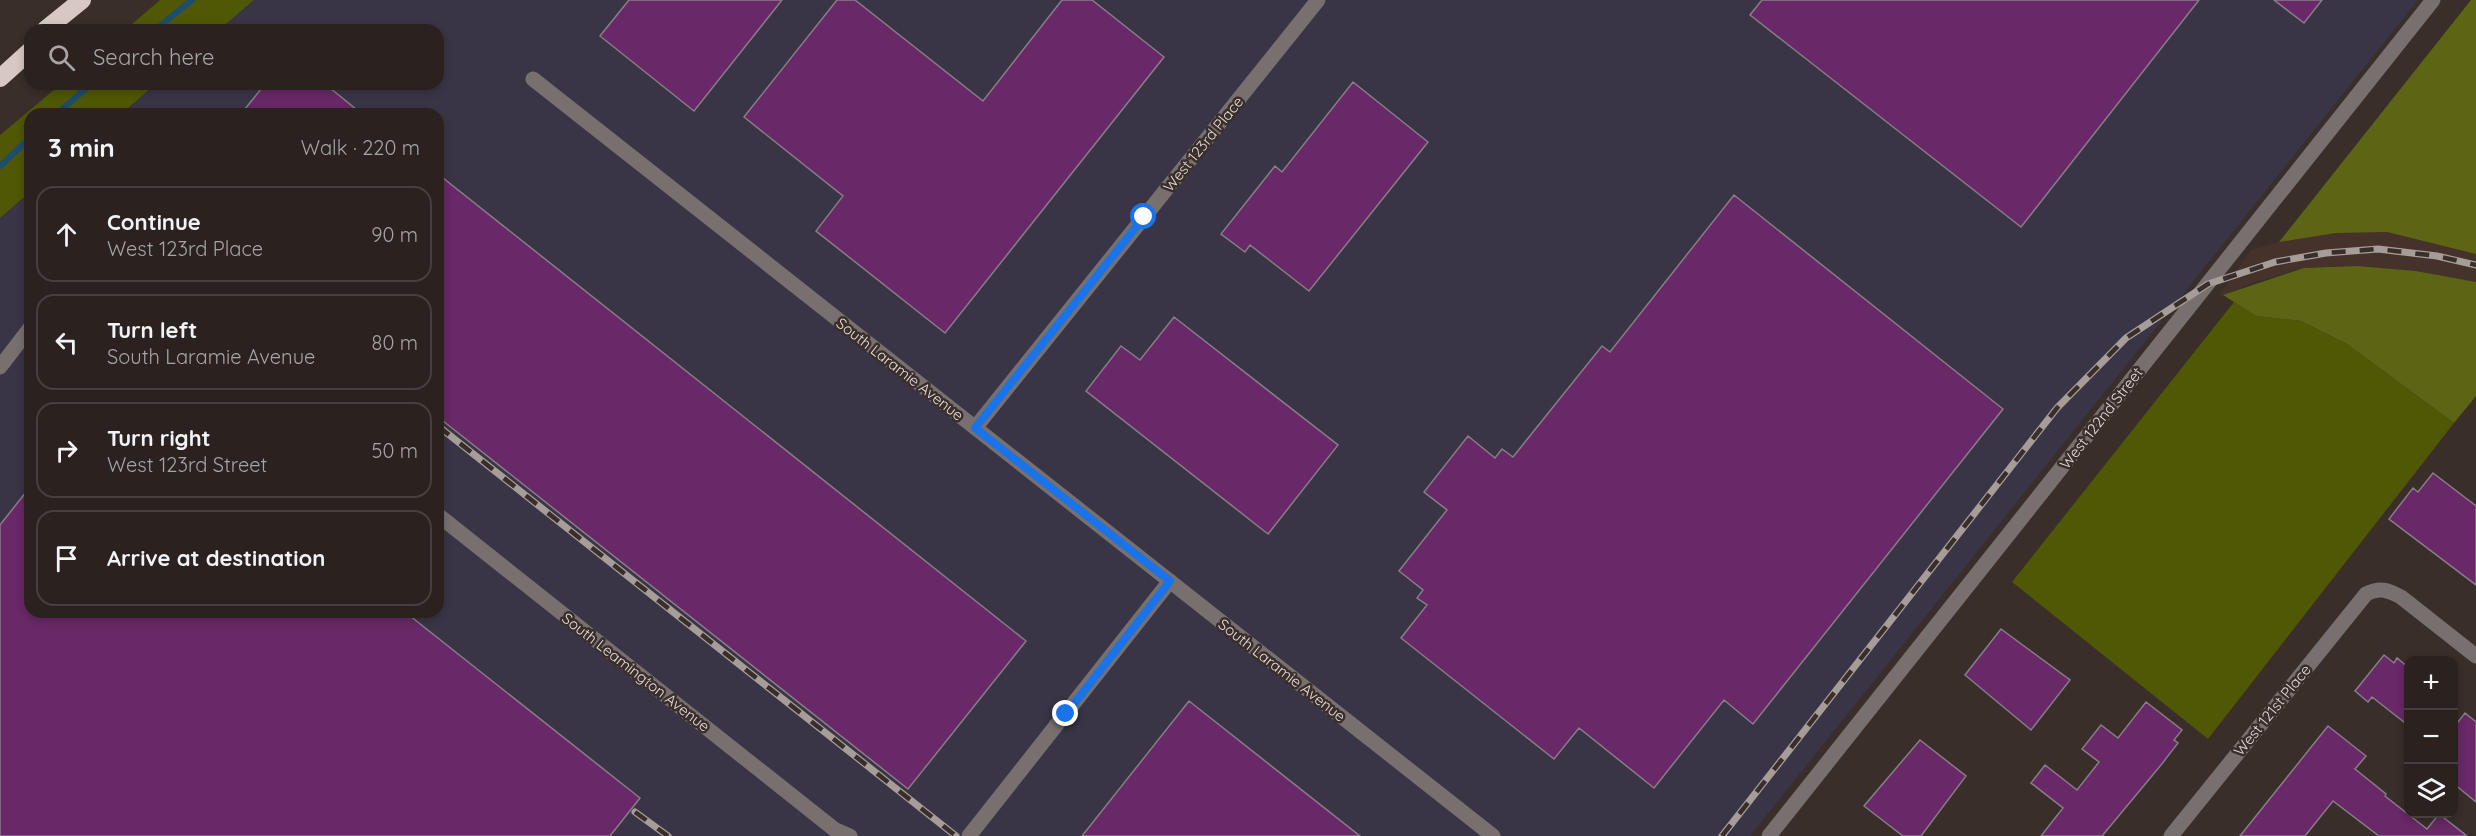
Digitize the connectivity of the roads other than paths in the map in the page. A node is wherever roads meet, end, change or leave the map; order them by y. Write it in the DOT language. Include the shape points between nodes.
graph roads {
  1 [pos="84,0"];
  2 [pos="1318,0"];
  3 [pos="2433,0"];
  4 [pos="53,24"];
  5 [pos="59,24"];
  6 [pos="24,47"];
  7 [pos="24,56"];
  8 [pos="0,67"];
  9 [pos="0,78"];
  10 [pos="533,79"];
  11 [pos="24,336"];
  12 [pos="0,367"];
  13 [pos="975,428"];
  14 [pos="444,520"];
  15 [pos="1170,581"];
  16 [pos="2476,656"];
  17 [pos="850,836"];
  18 [pos="969,836"];
  19 [pos="1493,836"];
  20 [pos="1769,836"];
  21 [pos="2171,836"];
  1 -- 4 [label="highway"];
  1 -- 5 [label="highway"];
  2 -- 13 [label="street, West 123rd Place"];
  3 -- 20 [label="street, West 122nd Street"];
  6 -- 8 [label="highway"];
  7 -- 9 [label="highway"];
  10 -- 13 [label="street, South Laramie Avenue"];
  11 -- 12 [label="street"];
  13 -- 15 [label="street, South Laramie Avenue"];
  14 -- 17 [label="street, South Leamington Avenue" via="834,829"];
  15 -- 18 [label="street"];
  15 -- 19 [label="street, South Laramie Avenue"];
  16 -- 21 [label="street, West 121st Place" via="2401,597 2376,589 2359,601"];
}
